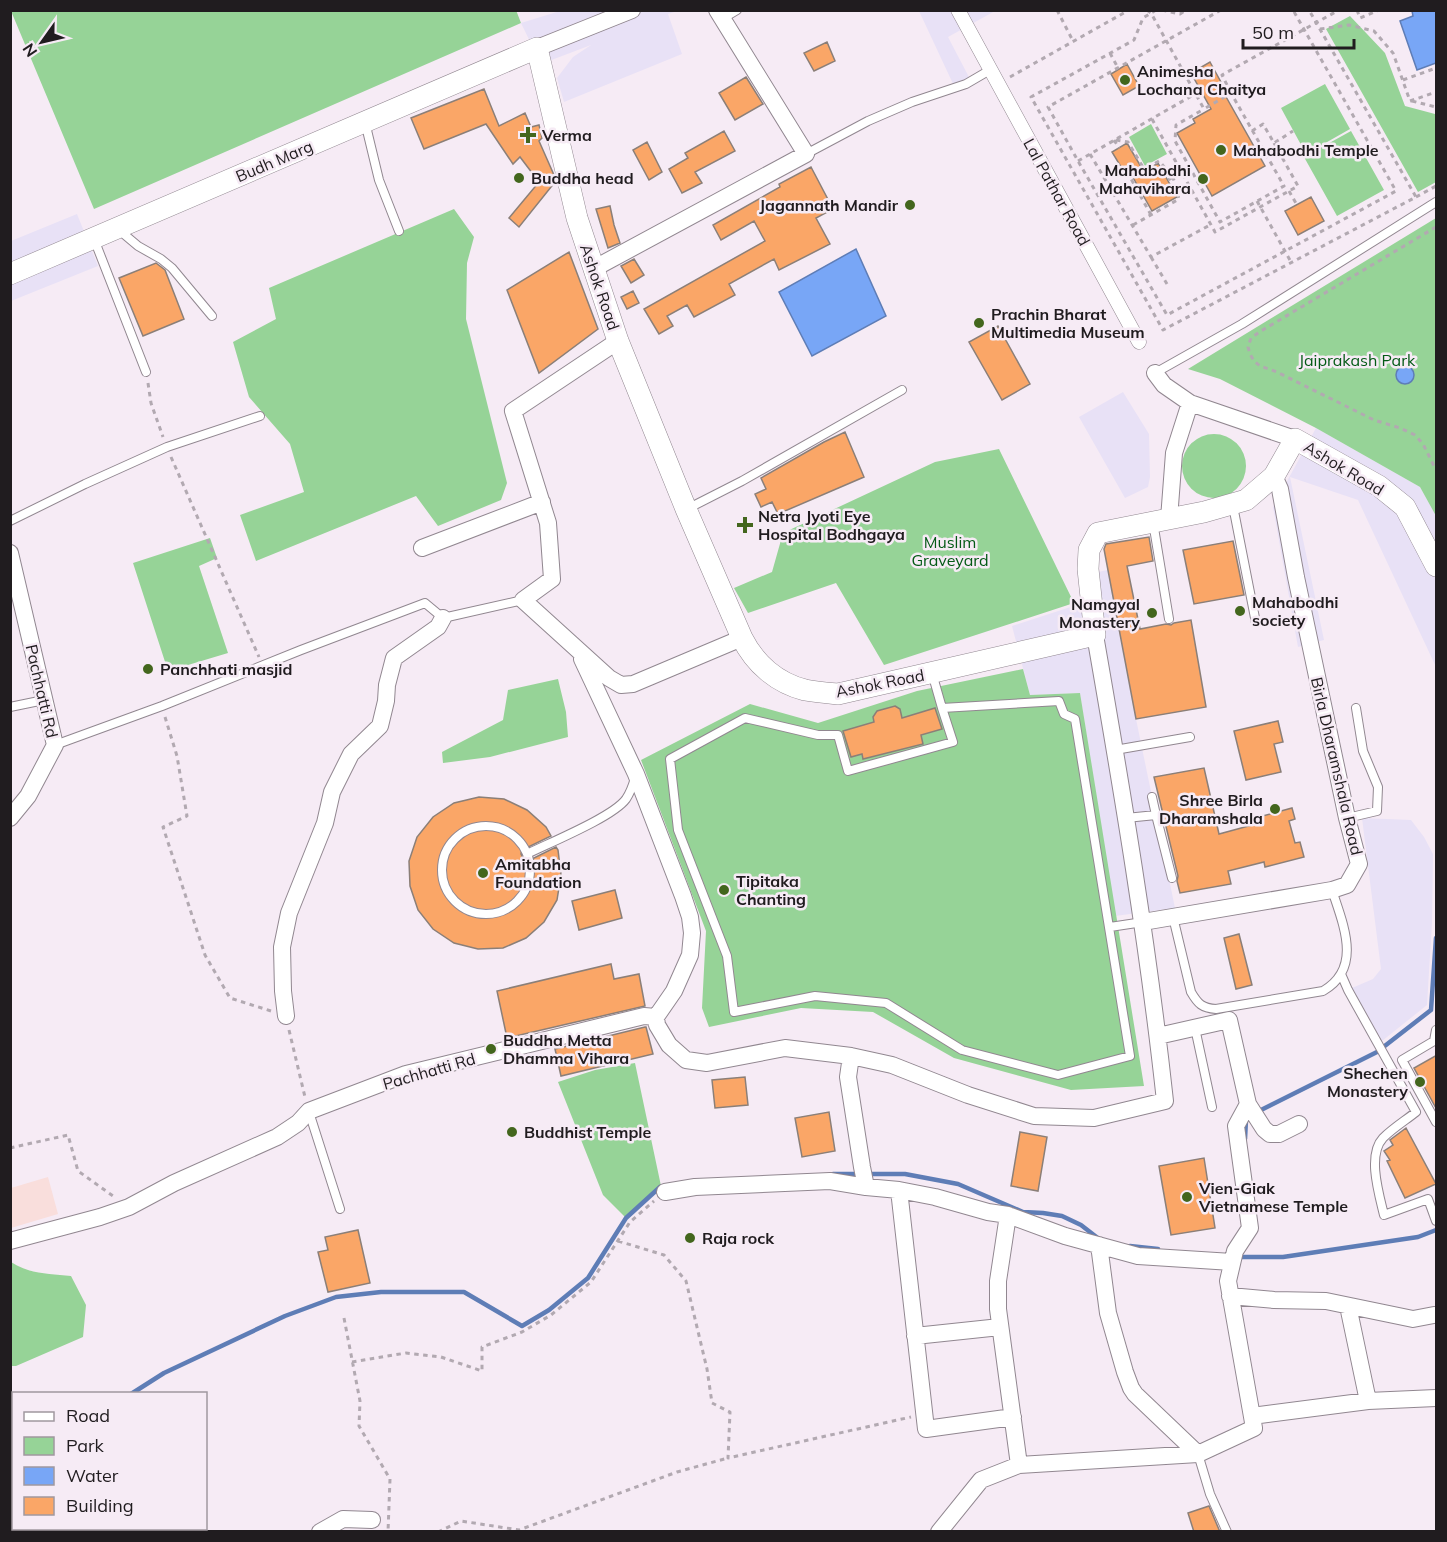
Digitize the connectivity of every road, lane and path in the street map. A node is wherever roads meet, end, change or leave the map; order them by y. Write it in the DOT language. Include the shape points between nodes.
graph roads {
  1 [pos="632,10"];
  2 [pos="737,10"];
  3 [pos="958,10"];
  4 [pos="1057,10"];
  5 [pos="1129,10"];
  6 [pos="1147,10"];
  7 [pos="1156,10"];
  8 [pos="1162,10"];
  9 [pos="1186,10"];
  10 [pos="1221,10"];
  11 [pos="1293,10"];
  12 [pos="1309,10"];
  13 [pos="1339,10"];
  14 [pos="1357,10"];
  15 [pos="1379,10"];
  16 [pos="1151,13"];
  17 [pos="720,15"];
  18 [pos="1316,23"];
  19 [pos="1304,29"];
  20 [pos="1320,29"];
  21 [pos="1167,40"];
  22 [pos="1073,41"];
  23 [pos="537,48"];
  24 [pos="1110,53"];
  25 [pos="1118,68"];
  26 [pos="1437,68"];
  27 [pos="990,70"];
  28 [pos="1403,80"];
  29 [pos="998,83"];
  30 [pos="1437,92"];
  31 [pos="1231,93"];
  32 [pos="1195,94"];
  33 [pos="1410,101"];
  34 [pos="1437,107"];
  35 [pos="1204,109"];
  36 [pos="1152,119"];
  37 [pos="365,122"];
  38 [pos="1252,131"];
  39 [pos="1293,131"];
  40 [pos="1114,140"];
  41 [pos="1274,143"];
  42 [pos="1119,148"];
  43 [pos="806,154"];
  44 [pos="1090,154"];
  45 [pos="1078,161"];
  46 [pos="1190,168"];
  47 [pos="1144,169"];
  48 [pos="1182,172"];
  49 [pos="1173,177"];
  50 [pos="1168,180"];
  51 [pos="1437,186"];
  52 [pos="1289,191"];
  53 [pos="1416,197"];
  54 [pos="1257,201"];
  55 [pos="1437,202"];
  56 [pos="1297,205"];
  57 [pos="1261,207"];
  58 [pos="1151,214"];
  59 [pos="1133,225"];
  60 [pos="1210,225"];
  61 [pos="1437,227"];
  62 [pos="117,228"];
  63 [pos="399,231"];
  64 [pos="94,239"];
  65 [pos="1285,251"];
  66 [pos="1151,257"];
  67 [pos="1291,262"];
  68 [pos="594,269"];
  69 [pos="10,274"];
  70 [pos="1167,284"];
  71 [pos="212,316"];
  72 [pos="618,341"];
  73 [pos="1140,342"];
  74 [pos="146,372"];
  75 [pos="1155,373"];
  76 [pos="902,390"];
  77 [pos="1190,403"];
  78 [pos="260,416"];
  79 [pos="1295,439"];
  80 [pos="167,447"];
  81 [pos="1437,470"];
  82 [pos="1274,476"];
  83 [pos="542,502"];
  84 [pos="1233,504"];
  85 [pos="686,509"];
  86 [pos="10,521"];
  87 [pos="1161,521"];
  88 [pos="422,548"];
  89 [pos="10,553"];
  90 [pos="1437,566"];
  91 [pos="523,600"];
  92 [pos="443,618"];
  93 [pos="1169,619"];
  94 [pos="1256,623"];
  95 [pos="1095,635"];
  96 [pos="742,638"];
  97 [pos="575,647"];
  98 [pos="263,665"];
  99 [pos="932,672"];
  100 [pos="44,700"];
  101 [pos="10,706"];
  102 [pos="162,706"];
  103 [pos="942,708"];
  104 [pos="1356,708"];
  105 [pos="1190,737"];
  106 [pos="55,745"];
  107 [pos="1115,750"];
  108 [pos="636,774"];
  109 [pos="1152,796"];
  110 [pos="1156,815"];
  111 [pos="10,818"];
  112 [pos="1126,818"];
  113 [pos="1347,818"];
  114 [pos="527,854"];
  115 [pos="1172,878"];
  116 [pos="1332,890"];
  117 [pos="1173,917"];
  118 [pos="1143,922"];
  119 [pos="1110,927"];
  120 [pos="1341,974"];
  121 [pos="286,1016"];
  122 [pos="656,1017"];
  123 [pos="1195,1028"];
  124 [pos="1437,1029"];
  125 [pos="1158,1036"];
  126 [pos="851,1056"];
  127 [pos="1248,1105"];
  128 [pos="1212,1107"];
  129 [pos="309,1111"];
  130 [pos="1437,1122"];
  131 [pos="1299,1124"];
  132 [pos="10,1148"];
  133 [pos="866,1187"];
  134 [pos="898,1190"];
  135 [pos="665,1192"];
  136 [pos="129,1207"];
  137 [pos="340,1209"];
  138 [pos="1008,1215"];
  139 [pos="1436,1220"];
  140 [pos="618,1240"];
  141 [pos="10,1241"];
  142 [pos="1099,1245"];
  143 [pos="1233,1257"];
  144 [pos="1230,1296"];
  145 [pos="1348,1306"];
  146 [pos="1435,1314"];
  147 [pos="344,1318"];
  148 [pos="1000,1327"];
  149 [pos="915,1336"];
  150 [pos="352,1362"];
  151 [pos="1437,1398"];
  152 [pos="1368,1401"];
  153 [pos="925,1414"];
  154 [pos="1252,1416"];
  155 [pos="1013,1417"];
  156 [pos="1198,1454"];
  157 [pos="728,1458"];
  158 [pos="1019,1465"];
  159 [pos="372,1520"];
  160 [pos="1228,1531"];
  161 [pos="320,1532"];
  162 [pos="388,1532"];
  163 [pos="438,1532"];
  164 [pos="939,1532"];
  1 -- 23 [label="street"];
  2 -- 17 [label="lane"];
  3 -- 27 [label="street, Lal Pathar Road"];
  4 -- 22 [label="path"];
  5 -- 22 [label="path"];
  6 -- 16 [label="path"];
  7 -- 16 [label="path"];
  8 -- 9 [label="path" via="1180,14"];
  10 -- 21 [label="path"];
  11 -- 19 [label="path"];
  12 -- 18 [label="path"];
  13 -- 18 [label="path"];
  14 -- 15 [label="path" via="1360,18"];
  16 -- 21 [label="path"];
  16 -- 24 [label="path" via="1143,18 1134,40"];
  17 -- 43 [label="street"];
  18 -- 19 [label="path"];
  18 -- 20 [label="path"];
  19 -- 31 [label="path" via="1222,75"];
  19 -- 65 [label="path" via="1396,191"];
  20 -- 28 [label="path" via="1349,26 1374,31 1393,53"];
  20 -- 53 [label="path"];
  21 -- 25 [label="path"];
  21 -- 32 [label="path"];
  22 -- 29 [label="path"];
  23 -- 37 [label="street, Budh Marg"];
  23 -- 68 [label="street, Ashok Road" via="577,218"];
  24 -- 25 [label="path"];
  24 -- 67 [label="path" via="1030,97 1163,330"];
  25 -- 45 [label="path" via="1048,107"];
  26 -- 28 [label="path"];
  27 -- 29 [label="street, Lal Pathar Road"];
  27 -- 43 [label="lane" via="966,84 868,121"];
  28 -- 33 [label="path"];
  29 -- 73 [label="street, Lal Pathar Road"];
  30 -- 33 [label="path"];
  31 -- 35 [label="path"];
  31 -- 38 [label="path"];
  32 -- 35 [label="path"];
  32 -- 36 [label="path"];
  33 -- 34 [label="path"];
  35 -- 46 [label="path" via="1176,125 1175,141"];
  36 -- 40 [label="path"];
  36 -- 48 [label="path"];
  37 -- 62 [label="street, Budh Marg"];
  37 -- 63 [label="lane" via="379,180"];
  38 -- 41 [label="path" via="1263,124"];
  38 -- 54 [label="path" via="1284,186"];
  39 -- 41 [label="path"];
  40 -- 42 [label="path"];
  40 -- 44 [label="path"];
  40 -- 47 [label="path" via="1128,142"];
  41 -- 52 [label="path" via="1298,186"];
  43 -- 68 [label="street"];
  44 -- 45 [label="path"];
  44 -- 59 [label="path"];
  45 -- 65 [label="path" via="1167,315"];
  46 -- 48 [label="path"];
  46 -- 54 [label="path" via="1220,222"];
  47 -- 49 [label="path" via="1159,161"];
  47 -- 58 [label="path" via="1130,177"];
  48 -- 49 [label="path"];
  48 -- 60 [label="path"];
  49 -- 50 [label="path"];
  49 -- 58 [label="path" via="1179,199"];
  51 -- 53 [label="path"];
  52 -- 56 [label="path"];
  52 -- 57 [label="path"];
  53 -- 67 [label="path"];
  54 -- 57 [label="path"];
  55 -- 75 [label="lane" via="1242,324"];
  57 -- 60 [label="path" via="1215,232"];
  57 -- 65 [label="path"];
  58 -- 59 [label="path"];
  59 -- 66 [label="path"];
  60 -- 66 [label="path"];
  61 -- 81 [label="path" via="1261,331 1251,338 1248,347 1260,366 1415,435"];
  62 -- 64 [label="street, Budh Marg"];
  62 -- 71 [label="lane" via="172,268"];
  64 -- 69 [label="street, Budh Marg"];
  64 -- 74 [label="lane"];
  65 -- 67 [label="path"];
  66 -- 70 [label="path"];
  68 -- 72 [label="street, Ashok Road"];
  72 -- 83 [label="street" via="513,411"];
  72 -- 85 [label="street, Ashok Road"];
  74 -- 80 [label="path" via="151,403"];
  75 -- 77 [label="street" via="1164,385"];
  76 -- 85 [label="lane"];
  77 -- 79 [label="street"];
  77 -- 87 [label="street" via="1174,453"];
  78 -- 80 [label="lane"];
  79 -- 82 [label="street, Ashok Road"];
  79 -- 90 [label="street, Ashok Road" via="1379,486 1406,507"];
  80 -- 86 [label="lane"];
  80 -- 98 [label="path"];
  82 -- 84 [label="street, Ashok Road" via="1246,500"];
  82 -- 113 [label="street, Birla Dharamshala Road" via="1280,489"];
  83 -- 88 [label="street"];
  83 -- 91 [label="street" via="548,523 552,579"];
  84 -- 87 [label="street, Ashok Road"];
  84 -- 94 [label="lane"];
  85 -- 96 [label="street, Ashok Road"];
  87 -- 93 [label="lane"];
  87 -- 95 [label="street, Ashok Road" via="1098,533 1089,550 1088,569"];
  89 -- 100 [label="street, Pachhatti Rd"];
  91 -- 92 [label="lane"];
  91 -- 97 [label="street"];
  92 -- 98 [label="lane" via="425,603"];
  92 -- 121 [label="street" via="438,627 394,658 380,726 351,754 332,792 282,947"];
  95 -- 99 [label="street, Ashok Road"];
  95 -- 107 [label="street"];
  96 -- 97 [label="street" via="633,684 621,685"];
  96 -- 99 [label="street, Ashok Road" via="761,666 783,682 805,690 838,694"];
  97 -- 108 [label="street"];
  98 -- 102 [label="lane"];
  99 -- 103 [label="lane"];
  100 -- 101 [label="lane"];
  100 -- 106 [label="street, Pachhatti Rd"];
  102 -- 106 [label="lane"];
  102 -- 121 [label="path" via="177,756 187,816 162,827 205,956 230,998"];
  103 -- 119 [label="lane" via="1059,700 1064,714 1075,719"];
  103 -- 119 [label="lane" via="953,742 848,771 838,735 818,735 746,718 670,759 678,830 727,957 734,1012 815,996 886,1003 962,1050 1058,1075 1130,1056"];
  104 -- 113 [label="lane" via="1363,751 1378,787 1377,811"];
  105 -- 107 [label="lane"];
  106 -- 111 [label="street, Pachhatti Rd" via="28,796"];
  107 -- 112 [label="street"];
  108 -- 114 [label="lane" via="620,805"];
  108 -- 122 [label="street" via="683,896 692,933 690,955 674,991"];
  109 -- 110 [label="lane"];
  110 -- 112 [label="lane"];
  110 -- 115 [label="lane"];
  112 -- 118 [label="street"];
  113 -- 116 [label="street, Birla Dharamshala Road" via="1359,864 1347,885"];
  114 -- 114 [label="lane" via="529,883 512,907 484,915 470,912 447,893 442,879 446,850 466,830 480,826 508,832"];
  116 -- 117 [label="street, Birla Dharamshala Road"];
  116 -- 120 [label="lane" via="1347,936"];
  117 -- 118 [label="street, Birla Dharamshala Road"];
  117 -- 120 [label="lane" via="1191,992 1206,1008 1323,990"];
  118 -- 119 [label="lane"];
  118 -- 125 [label="street"];
  120 -- 139 [label="lane" via="1416,1112 1384,1137 1376,1155 1384,1215 1428,1199"];
  121 -- 129 [label="path"];
  122 -- 126 [label="street" via="669,1045 687,1060 707,1064 785,1048"];
  122 -- 129 [label="street, Pachhatti Rd" via="645,1016 406,1074"];
  123 -- 125 [label="street"];
  123 -- 127 [label="street" via="1229,1020"];
  123 -- 128 [label="lane"];
  124 -- 130 [label="lane" via="1434,1041 1402,1060"];
  125 -- 126 [label="street" via="1166,1101 1094,1118 1034,1116 892,1065"];
  126 -- 133 [label="street" via="848,1077"];
  127 -- 131 [label="street" via="1270,1134"];
  127 -- 143 [label="street" via="1236,1126 1250,1228"];
  129 -- 136 [label="street, Pachhatti Rd" via="277,1137"];
  129 -- 137 [label="lane"];
  132 -- 136 [label="path" via="68,1135 78,1171"];
  133 -- 134 [label="street"];
  133 -- 135 [label="street" via="830,1180"];
  134 -- 138 [label="street"];
  134 -- 149 [label="street"];
  135 -- 140 [label="path" via="630,1222"];
  136 -- 141 [label="street, Pachhatti Rd"];
  138 -- 142 [label="street"];
  138 -- 148 [label="street" via="998,1281"];
  140 -- 150 [label="path" via="591,1282 551,1315 522,1332 482,1347 482,1371 441,1357 406,1353"];
  140 -- 157 [label="path" via="664,1255 686,1281 712,1403 730,1412"];
  142 -- 143 [label="street" via="1138,1256"];
  142 -- 156 [label="street" via="1108,1313 1131,1388"];
  143 -- 144 [label="street" via="1228,1281"];
  144 -- 145 [label="street" via="1326,1301"];
  144 -- 154 [label="street"];
  145 -- 146 [label="street" via="1413,1319"];
  145 -- 152 [label="street"];
  147 -- 150 [label="path"];
  148 -- 149 [label="street"];
  148 -- 155 [label="street"];
  149 -- 153 [label="street"];
  150 -- 162 [label="path" via="360,1401 359,1426 390,1479"];
  151 -- 152 [label="street"];
  152 -- 154 [label="street"];
  153 -- 155 [label="street" via="926,1429"];
  153 -- 157 [label="path"];
  154 -- 156 [label="street" via="1254,1428"];
  155 -- 158 [label="street"];
  156 -- 158 [label="street"];
  156 -- 160 [label="lane" via="1210,1494"];
  157 -- 163 [label="path" via="677,1472 519,1530 461,1521"];
  158 -- 164 [label="street" via="981,1480"];
  159 -- 161 [label="street" via="343,1519"];
}
